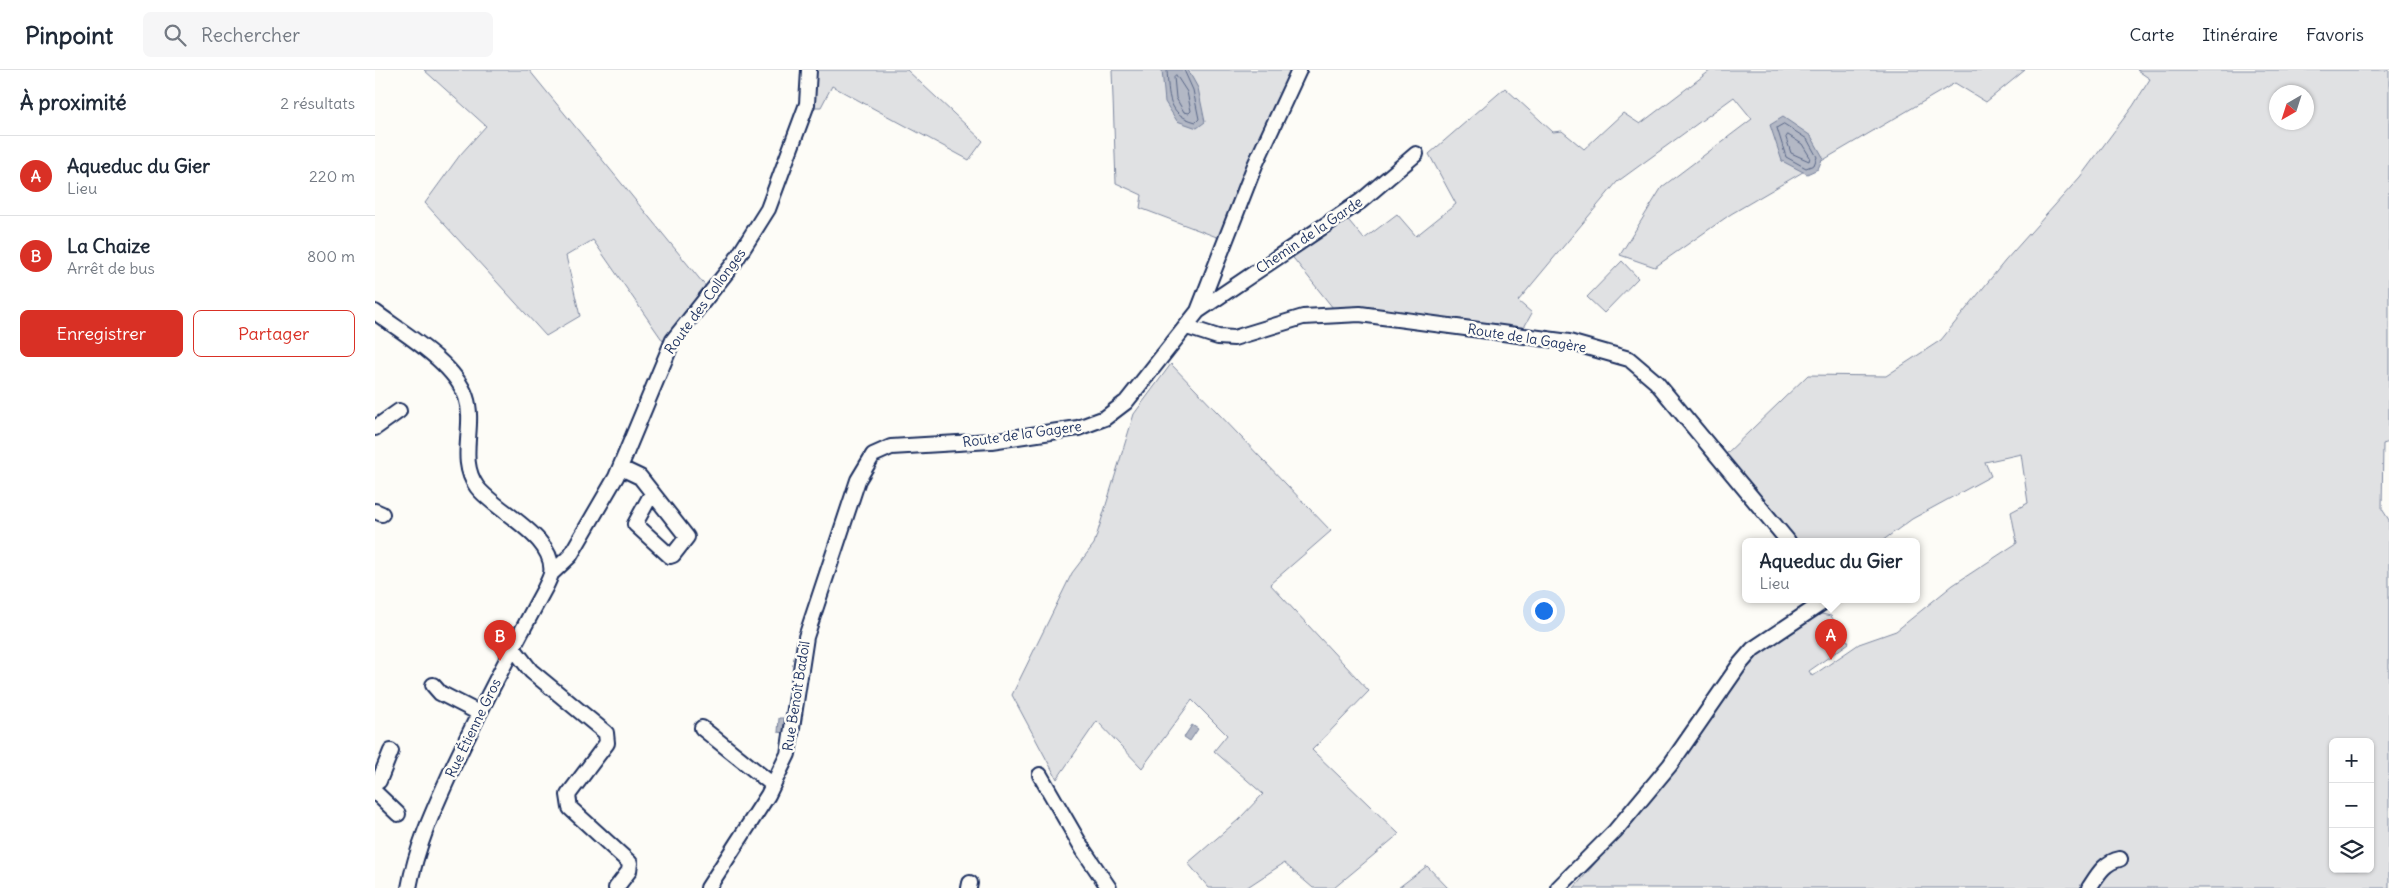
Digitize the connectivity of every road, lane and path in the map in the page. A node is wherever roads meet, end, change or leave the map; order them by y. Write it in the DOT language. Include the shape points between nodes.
graph roads {
  1 [pos="809,70"];
  2 [pos="1299,70"];
  3 [pos="1416,154"];
  4 [pos="1198,311"];
  5 [pos="375,312"];
  6 [pos="1187,327"];
  7 [pos="399,411"];
  8 [pos="375,428"];
  9 [pos="898,447"];
  10 [pos="621,468"];
  11 [pos="653,493"];
  12 [pos="1786,538"];
  13 [pos="551,574"];
  14 [pos="1818,603"];
  15 [pos="514,649"];
  16 [pos="433,685"];
  17 [pos="479,713"];
  18 [pos="702,728"];
  19 [pos="391,751"];
  20 [pos="1040,775"];
  21 [pos="375,784"];
  22 [pos="773,785"];
  23 [pos="375,792"];
  24 [pos="398,814"];
  25 [pos="2119,859"];
  26 [pos="409,888"];
  27 [pos="616,888"];
  28 [pos="708,888"];
  29 [pos="1109,888"];
  30 [pos="1558,888"];
  31 [pos="2089,888"];
  1 -- 10 [label="street, Route des Collonges" via="807,104 768,209 734,263 673,340"];
  2 -- 4 [label="street" via="1255,165"];
  3 -- 4 [label="street, Chemin de la Garde" via="1361,201"];
  4 -- 6 [label="street, Route de la Gagere"];
  5 -- 13 [label="street" via="428,352 450,371 460,385 469,412 469,472 477,487 543,545 550,560"];
  6 -- 9 [label="street, Route de la Gagere" via="1126,402 1105,418 1078,428 991,441"];
  6 -- 12 [label="street, Route de la Gagère" via="1218,337 1234,338 1303,317 1359,314 1569,342 1629,359 1656,382"];
  7 -- 8 [label="street"];
  9 -- 22 [label="street, Rue Benoît Badoil" via="873,455 858,480 806,637 788,754"];
  10 -- 11 [label="street" via="639,476"];
  10 -- 13 [label="street, Route des Collonges" via="570,556"];
  13 -- 15 [label="street, Rue Étienne Gros"];
  14 -- 30 [label="street" via="1753,649 1739,664 1670,765 1615,831"];
  15 -- 17 [label="street, Rue Étienne Gros"];
  15 -- 27 [label="street" via="531,671 606,734 607,744 568,795 570,808 629,863 629,871"];
  16 -- 17 [label="street" via="440,693"];
  17 -- 26 [label="street, Rue Étienne Gros" via="422,837"];
  18 -- 22 [label="street"];
  19 -- 21 [label="street"];
  20 -- 29 [label="street"];
  22 -- 28 [label="street, Rue Benoît Badoil"];
  23 -- 24 [label="street"];
  25 -- 31 [label="street" via="2103,868"];
}
